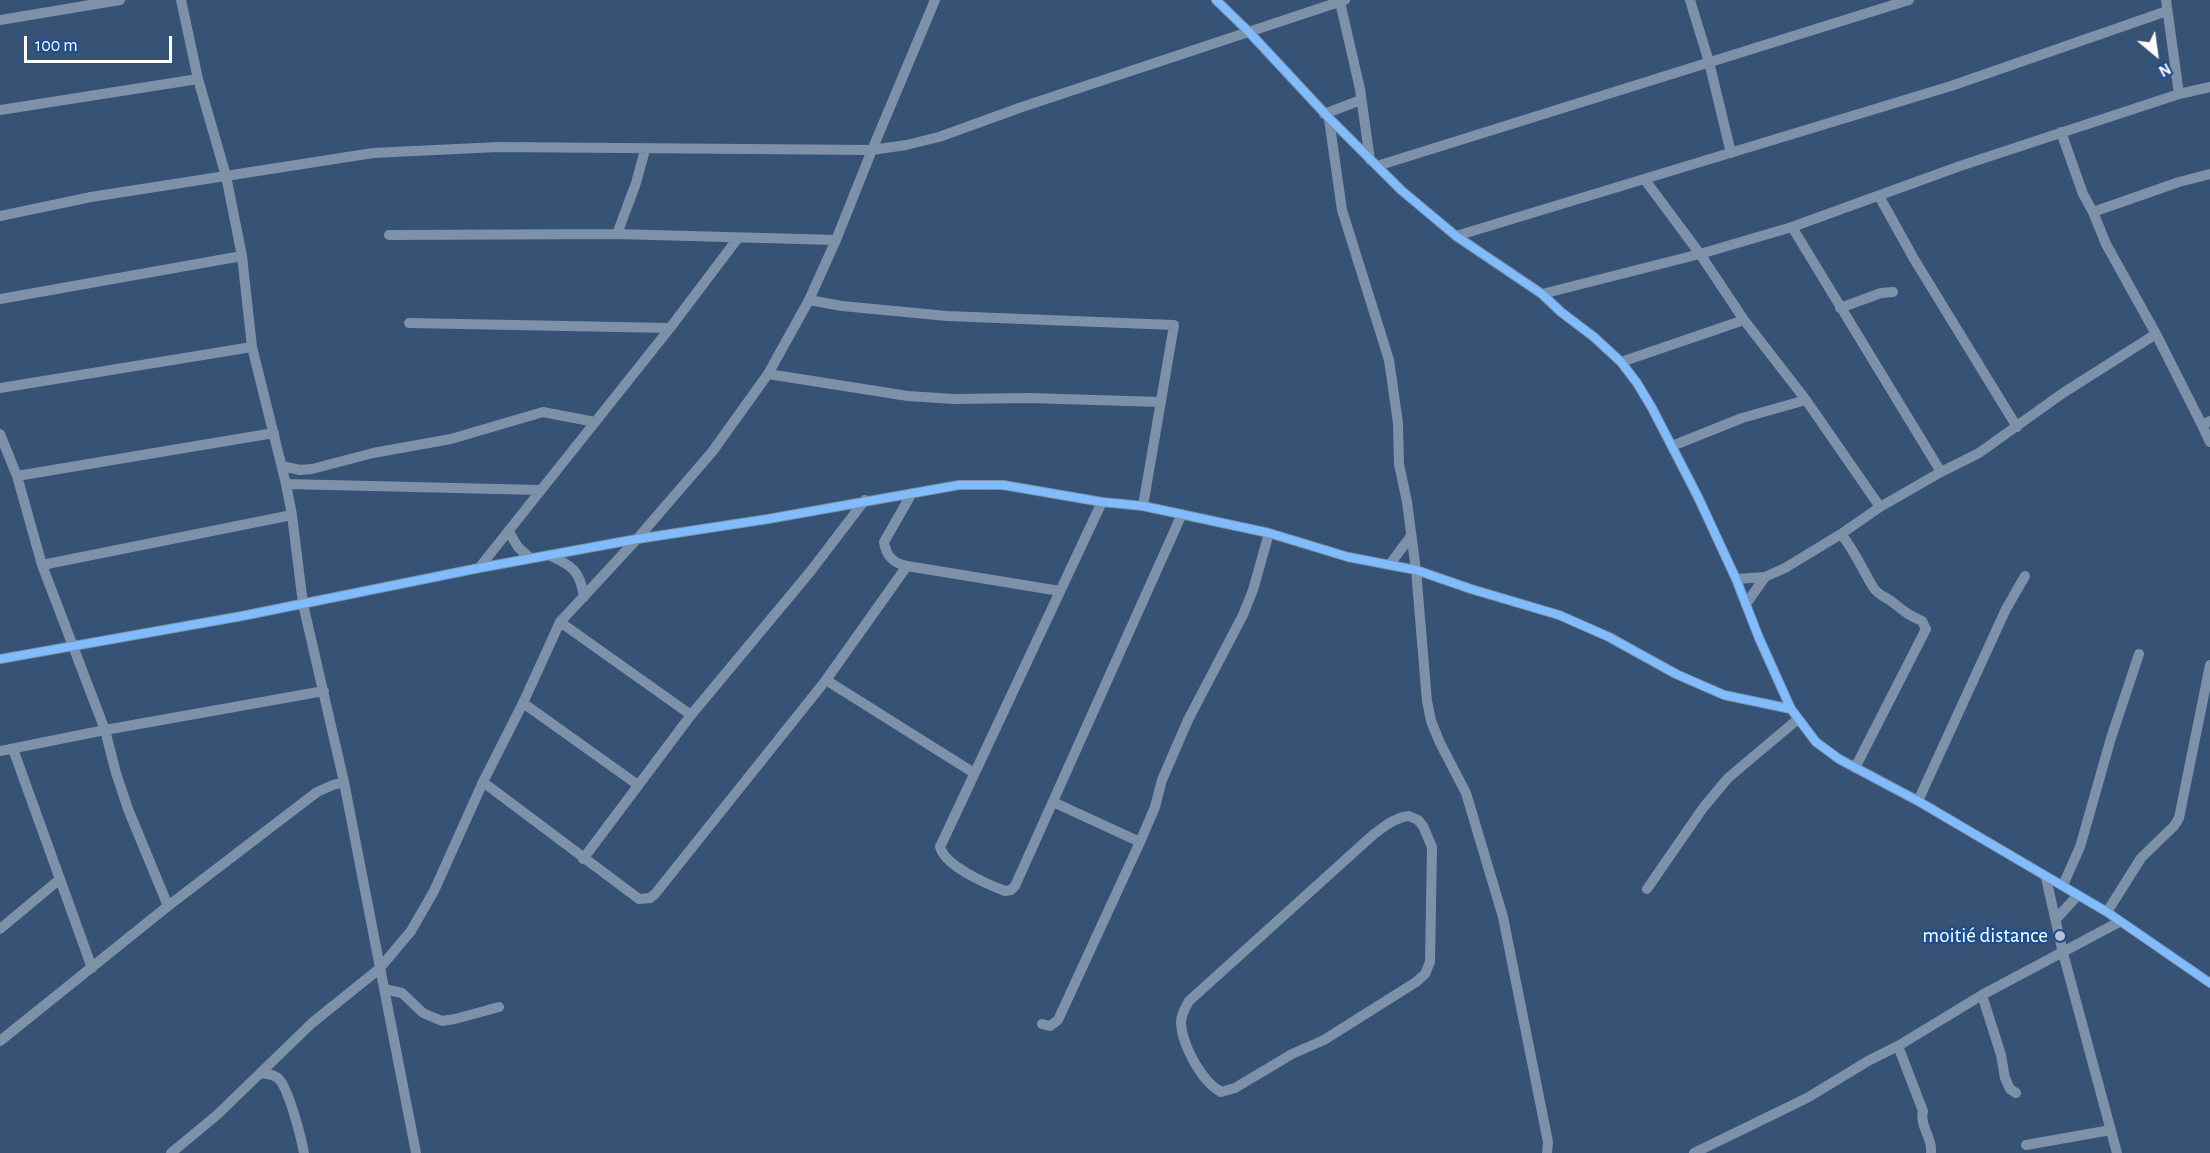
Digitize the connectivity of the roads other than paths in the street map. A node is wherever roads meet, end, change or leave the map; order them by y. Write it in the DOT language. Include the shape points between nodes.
graph roads {
  1 [pos="120,0"];
  2 [pos="181,0"];
  3 [pos="935,0"];
  4 [pos="1216,0"];
  5 [pos="1690,0"];
  6 [pos="1909,0"];
  7 [pos="1343,1"];
  8 [pos="2167,5"];
  9 [pos="0,20"];
  10 [pos="1249,32"];
  11 [pos="1709,62"];
  12 [pos="198,79"];
  13 [pos="2210,87"];
  14 [pos="2179,94"];
  15 [pos="1361,100"];
  16 [pos="0,110"];
  17 [pos="1326,116"];
  18 [pos="2061,132"];
  19 [pos="645,150"];
  20 [pos="872,150"];
  21 [pos="1731,153"];
  22 [pos="1373,163"];
  23 [pos="2210,174"];
  24 [pos="226,176"];
  25 [pos="1645,180"];
  26 [pos="1879,196"];
  27 [pos="2093,212"];
  28 [pos="0,216"];
  29 [pos="1792,227"];
  30 [pos="617,234"];
  31 [pos="388,235"];
  32 [pos="1456,236"];
  33 [pos="738,238"];
  34 [pos="836,240"];
  35 [pos="1700,254"];
  36 [pos="242,256"];
  37 [pos="1893,292"];
  38 [pos="1542,294"];
  39 [pos="0,299"];
  40 [pos="809,300"];
  41 [pos="1840,308"];
  42 [pos="1744,320"];
  43 [pos="410,323"];
  44 [pos="670,328"];
  45 [pos="2156,334"];
  46 [pos="252,347"];
  47 [pos="1621,362"];
  48 [pos="768,374"];
  49 [pos="0,388"];
  50 [pos="1806,400"];
  51 [pos="1161,402"];
  52 [pos="595,422"];
  53 [pos="2206,423"];
  54 [pos="2017,427"];
  55 [pos="274,433"];
  56 [pos="0,434"];
  57 [pos="2210,442"];
  58 [pos="1672,447"];
  59 [pos="282,466"];
  60 [pos="1941,472"];
  61 [pos="17,476"];
  62 [pos="286,484"];
  63 [pos="540,490"];
  64 [pos="912,493"];
  65 [pos="865,500"];
  66 [pos="1102,502"];
  67 [pos="1143,506"];
  68 [pos="1880,507"];
  69 [pos="292,514"];
  70 [pos="1182,514"];
  71 [pos="509,532"];
  72 [pos="1269,533"];
  73 [pos="1841,534"];
  74 [pos="1411,536"];
  75 [pos="637,539"];
  76 [pos="549,555"];
  77 [pos="530,558"];
  78 [pos="1390,564"];
  79 [pos="42,565"];
  80 [pos="907,566"];
  81 [pos="479,568"];
  82 [pos="1416,570"];
  83 [pos="2025,576"];
  84 [pos="1766,577"];
  85 [pos="1736,579"];
  86 [pos="1060,591"];
  87 [pos="584,597"];
  88 [pos="303,604"];
  89 [pos="1746,604"];
  90 [pos="560,622"];
  91 [pos="74,646"];
  92 [pos="2139,654"];
  93 [pos="0,659"];
  94 [pos="2210,665"];
  95 [pos="826,680"];
  96 [pos="324,691"];
  97 [pos="523,703"];
  98 [pos="1791,710"];
  99 [pos="691,715"];
  100 [pos="1798,719"];
  101 [pos="105,730"];
  102 [pos="13,749"];
  103 [pos="0,752"];
  104 [pos="1855,768"];
  105 [pos="974,773"];
  106 [pos="344,782"];
  107 [pos="483,782"];
  108 [pos="638,785"];
  109 [pos="1918,801"];
  110 [pos="1053,802"];
  111 [pos="1140,842"];
  112 [pos="583,859"];
  113 [pos="2046,878"];
  114 [pos="60,879"];
  115 [pos="2063,885"];
  116 [pos="1647,888"];
  117 [pos="2078,895"];
  118 [pos="168,906"];
  119 [pos="2107,912"];
  120 [pos="2056,919"];
  121 [pos="2119,922"];
  122 [pos="0,930"];
  123 [pos="2063,953"];
  124 [pos="92,968"];
  125 [pos="379,969"];
  126 [pos="2210,983"];
  127 [pos="384,989"];
  128 [pos="1982,995"];
  129 [pos="499,1007"];
  130 [pos="1042,1024"];
  131 [pos="0,1041"];
  132 [pos="1898,1046"];
  133 [pos="261,1073"];
  134 [pos="1259,1075"];
  135 [pos="2016,1093"];
  136 [pos="2111,1130"];
  137 [pos="2026,1145"];
  138 [pos="1547,1147"];
  139 [pos="171,1153"];
  140 [pos="304,1153"];
  141 [pos="416,1153"];
  142 [pos="1554,1153"];
  143 [pos="1694,1153"];
  144 [pos="1930,1153"];
  145 [pos="2117,1153"];
  1 -- 9 [label="street"];
  2 -- 12 [label="street"];
  3 -- 20 [label="street"];
  4 -- 10 [label="street"];
  5 -- 11 [label="street"];
  6 -- 11 [label="street"];
  7 -- 10 [label="street"];
  7 -- 15 [label="street"];
  8 -- 14 [label="street"];
  8 -- 21 [label="street" via="1951,86"];
  10 -- 17 [label="street"];
  10 -- 20 [label="street" via="939,137"];
  11 -- 21 [label="street"];
  11 -- 22 [label="street"];
  12 -- 16 [label="street"];
  12 -- 24 [label="street"];
  13 -- 14 [label="street"];
  14 -- 18 [label="street"];
  15 -- 17 [label="street"];
  15 -- 22 [label="street"];
  17 -- 22 [label="street"];
  17 -- 74 [label="street" via="1342,210 1389,360"];
  18 -- 26 [label="street"];
  18 -- 27 [label="street"];
  19 -- 20 [label="street"];
  19 -- 24 [label="street" via="498,147 373,153"];
  19 -- 30 [label="street"];
  20 -- 34 [label="street"];
  21 -- 25 [label="street"];
  22 -- 32 [label="street"];
  23 -- 27 [label="street"];
  24 -- 28 [label="street"];
  24 -- 36 [label="street"];
  25 -- 32 [label="street"];
  25 -- 35 [label="street"];
  26 -- 29 [label="street"];
  26 -- 54 [label="street"];
  27 -- 45 [label="street" via="2106,244"];
  29 -- 35 [label="street"];
  29 -- 41 [label="street"];
  30 -- 31 [label="street"];
  30 -- 33 [label="street"];
  32 -- 38 [label="street"];
  33 -- 34 [label="street"];
  33 -- 44 [label="street"];
  34 -- 40 [label="street"];
  35 -- 38 [label="street"];
  35 -- 42 [label="street"];
  36 -- 39 [label="street"];
  36 -- 46 [label="street"];
  37 -- 41 [label="street"];
  38 -- 47 [label="street"];
  40 -- 48 [label="street"];
  40 -- 51 [label="street" via="947,316 1174,326"];
  41 -- 60 [label="street"];
  42 -- 47 [label="street"];
  42 -- 50 [label="street"];
  43 -- 44 [label="street"];
  44 -- 52 [label="street"];
  45 -- 53 [label="street"];
  45 -- 54 [label="street"];
  46 -- 49 [label="street"];
  46 -- 55 [label="street"];
  47 -- 58 [label="street" via="1653,408"];
  48 -- 51 [label="street" via="931,397"];
  48 -- 75 [label="street" via="712,452"];
  50 -- 58 [label="street" via="1742,418"];
  50 -- 68 [label="street"];
  51 -- 67 [label="street"];
  52 -- 59 [label="street" via="536,413 451,439 320,468 300,470"];
  52 -- 63 [label="street"];
  53 -- 57 [label="street"];
  54 -- 60 [label="street" via="1980,453"];
  55 -- 59 [label="street"];
  55 -- 61 [label="street"];
  56 -- 61 [label="street"];
  58 -- 85 [label="street"];
  59 -- 62 [label="street"];
  60 -- 68 [label="street"];
  61 -- 79 [label="street"];
  62 -- 63 [label="street"];
  62 -- 69 [label="street"];
  63 -- 71 [label="street"];
  64 -- 65 [label="street"];
  64 -- 66 [label="street" via="959,485 1003,485"];
  64 -- 80 [label="street" via="884,542 887,555"];
  65 -- 75 [label="street"];
  65 -- 99 [label="street"];
  66 -- 67 [label="street"];
  66 -- 86 [label="street"];
  67 -- 70 [label="street"];
  68 -- 73 [label="street"];
  69 -- 79 [label="street"];
  69 -- 88 [label="street"];
  70 -- 72 [label="street"];
  70 -- 110 [label="street"];
  71 -- 77 [label="street"];
  71 -- 81 [label="street"];
  72 -- 78 [label="street" via="1348,557"];
  72 -- 111 [label="street" via="1243,615 1188,720"];
  73 -- 84 [label="street"];
  73 -- 104 [label="street" via="1881,596 1922,621 1926,629"];
  74 -- 78 [label="street"];
  74 -- 82 [label="street"];
  75 -- 76 [label="street"];
  75 -- 87 [label="street"];
  76 -- 77 [label="street"];
  76 -- 87 [label="street" via="568,564 579,576"];
  77 -- 81 [label="street"];
  78 -- 82 [label="street"];
  79 -- 91 [label="street"];
  80 -- 86 [label="street"];
  80 -- 95 [label="street"];
  81 -- 88 [label="street"];
  82 -- 98 [label="street" via="1559,615 1724,695"];
  82 -- 138 [label="street" via="1431,721 1466,793 1503,917"];
  83 -- 109 [label="street"];
  84 -- 85 [label="street"];
  84 -- 89 [label="street"];
  85 -- 89 [label="street"];
  86 -- 105 [label="street"];
  87 -- 90 [label="street"];
  88 -- 91 [label="street"];
  88 -- 96 [label="street"];
  89 -- 98 [label="street"];
  90 -- 97 [label="street"];
  90 -- 99 [label="street"];
  91 -- 93 [label="street"];
  91 -- 101 [label="street"];
  92 -- 115 [label="street" via="2080,847"];
  94 -- 119 [label="street" via="2179,818 2141,858"];
  95 -- 105 [label="street"];
  95 -- 112 [label="street" via="650,898 639,899"];
  96 -- 101 [label="street"];
  96 -- 106 [label="street"];
  97 -- 107 [label="street"];
  97 -- 108 [label="street"];
  98 -- 100 [label="street"];
  99 -- 108 [label="street"];
  100 -- 104 [label="street" via="1827,751"];
  100 -- 116 [label="street" via="1728,778"];
  101 -- 102 [label="street"];
  101 -- 118 [label="street" via="128,809"];
  102 -- 103 [label="street"];
  102 -- 114 [label="street"];
  104 -- 109 [label="street"];
  105 -- 110 [label="street" via="941,851 966,873 1005,891 1015,886"];
  106 -- 118 [label="street" via="317,792"];
  106 -- 125 [label="street"];
  107 -- 112 [label="street"];
  107 -- 125 [label="street" via="418,921"];
  108 -- 112 [label="street"];
  109 -- 113 [label="street"];
  110 -- 111 [label="street"];
  111 -- 130 [label="street" via="1058,1020 1050,1026"];
  113 -- 115 [label="street"];
  113 -- 120 [label="street"];
  114 -- 122 [label="street"];
  114 -- 124 [label="street"];
  115 -- 117 [label="street"];
  117 -- 119 [label="street"];
  117 -- 120 [label="street"];
  118 -- 124 [label="street"];
  119 -- 121 [label="street"];
  120 -- 123 [label="street"];
  121 -- 123 [label="street"];
  121 -- 126 [label="street"];
  123 -- 128 [label="street"];
  123 -- 136 [label="street"];
  124 -- 131 [label="street"];
  125 -- 127 [label="street"];
  125 -- 133 [label="street" via="312,1023"];
  127 -- 129 [label="street" via="402,993 423,1013 442,1021"];
  127 -- 141 [label="street"];
  128 -- 132 [label="street"];
  128 -- 135 [label="street" via="2005,1078"];
  132 -- 143 [label="street" via="1807,1098"];
  132 -- 144 [label="street" via="1923,1111 1921,1119 1932,1148"];
  133 -- 139 [label="street"];
  133 -- 140 [label="street" via="278,1078 285,1089"];
  134 -- 134 [label="street" via="1324,1040 1425,974 1430,962 1433,855 1429,838 1418,820 1402,817 1374,834 1189,1001 1181,1021 1182,1034 1210,1085 1221,1092 1229,1091"];
  136 -- 137 [label="street"];
  136 -- 145 [label="street"];
  138 -- 142 [label="street"];
}
